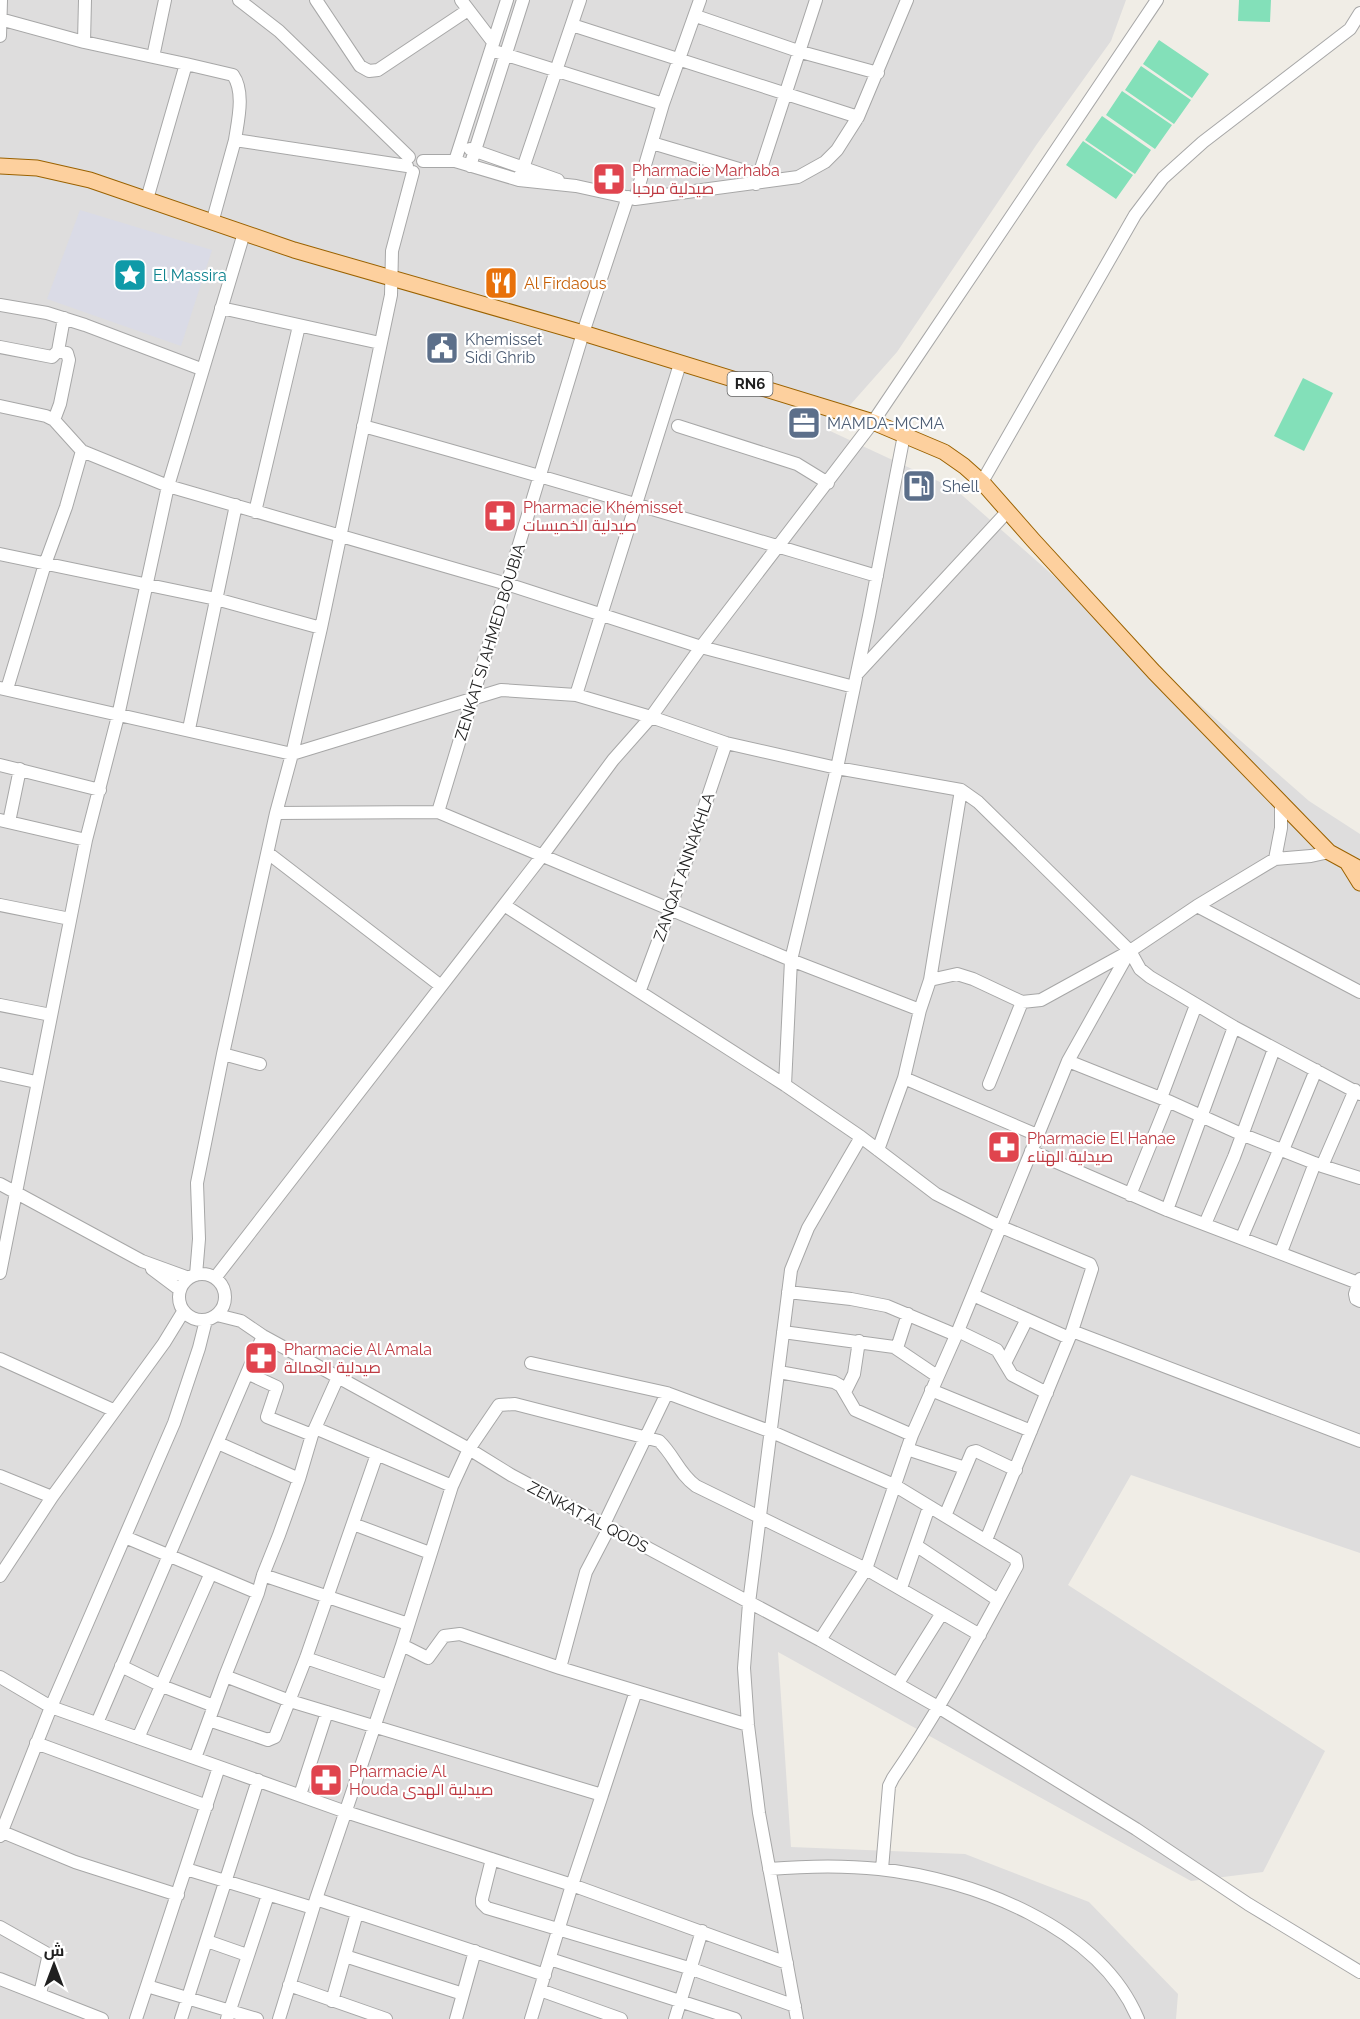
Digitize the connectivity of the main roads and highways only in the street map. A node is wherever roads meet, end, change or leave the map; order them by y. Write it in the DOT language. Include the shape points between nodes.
graph roads {
  1 [pos="0,166"];
  2 [pos="1353,866"];
  3 [pos="1360,883"];
  1 -- 2 [label="main road, RN6" via="66,174 393,279 873,422 944,452 982,482 1177,696 1329,852"];
  2 -- 3 [label="main road, RN6"];
}
